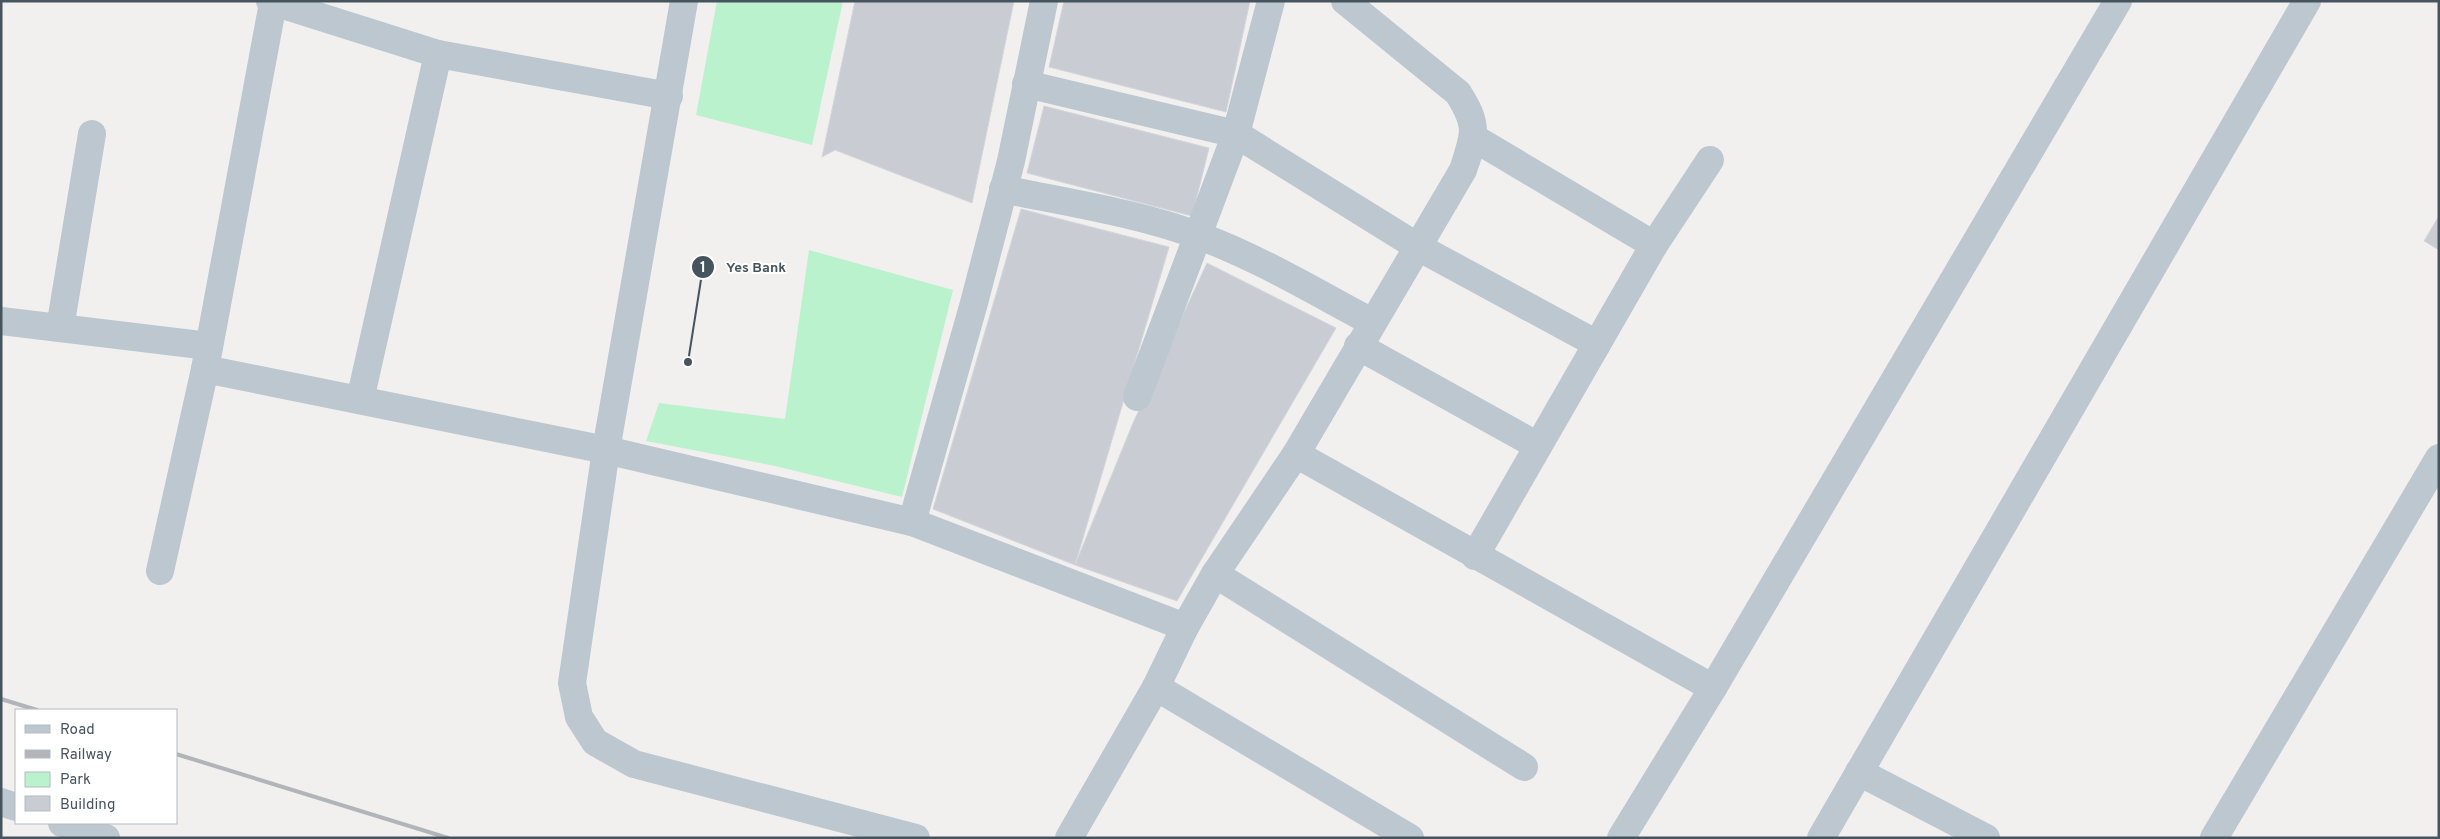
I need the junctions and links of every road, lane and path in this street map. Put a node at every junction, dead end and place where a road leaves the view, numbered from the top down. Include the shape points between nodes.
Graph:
1 (684, 1) edge
2 (1044, 1) edge
3 (1271, 1) edge
4 (1345, 1) edge
5 (2118, 1) edge
6 (2307, 1) edge
7 (271, 2) edge
8 (327, 10) edge
9 (438, 54) junction
10 (1026, 84) junction
11 (669, 96) junction
12 (92, 134) dead end
13 (1236, 134) junction
14 (1474, 138) junction
15 (1710, 160) dead end
16 (1003, 189) junction
17 (1197, 235) junction
18 (1654, 244) junction
19 (1418, 247) junction
20 (1, 321) edge
21 (1372, 322) junction
22 (60, 328) junction
23 (1597, 344) junction
24 (1358, 346) junction
25 (207, 358) junction
26 (1137, 397) dead end
27 (360, 400) junction
28 (1538, 446) junction
29 (606, 450) junction
30 (1296, 454) junction
31 (2439, 458) edge
32 (912, 522) junction
33 (1475, 556) junction
34 (160, 571) dead end
35 (1215, 574) junction
36 (1185, 627) junction
37 (1156, 687) junction
38 (1713, 688) junction
39 (1524, 767) dead end
40 (1859, 772) junction
41 (1, 802) edge
42 (15, 807) edge
43 (65, 824) edge
44 (106, 838) edge
45 (916, 838) edge
46 (1069, 838) edge
47 (1410, 838) edge
48 (1621, 838) edge
49 (1821, 838) edge
50 (1986, 838) edge
51 (2214, 838) edge

1 - 11 street
2 - 10 street
3 - 13 street
4 - 14 street via 1458,93 1471,113
5 - 38 street
6 - 40 street
7 - 8 street
7 - 25 street
8 - 9 street
9 - 11 street
9 - 27 street
10 - 13 street
10 - 16 street
11 - 29 street
12 - 22 street
13 - 17 street
13 - 19 street
14 - 18 street
14 - 19 street via 1463,170
15 - 18 street
16 - 17 street via 1126,214
16 - 32 street
17 - 21 street
17 - 26 street
18 - 23 street
19 - 21 street
19 - 23 street
20 - 22 street
21 - 24 street
22 - 25 street
23 - 28 street
24 - 28 street
24 - 30 street
25 - 27 street
25 - 34 street
27 - 29 street
28 - 33 street
29 - 32 street
29 - 45 street via 572,683 579,717 595,742 634,764
30 - 33 street
30 - 35 street
31 - 51 street
32 - 36 street
33 - 38 street
35 - 36 street
35 - 39 street
36 - 37 street
37 - 46 street
37 - 47 street
38 - 48 street
40 - 49 street
40 - 50 street
41 - 42 street
43 - 44 street

